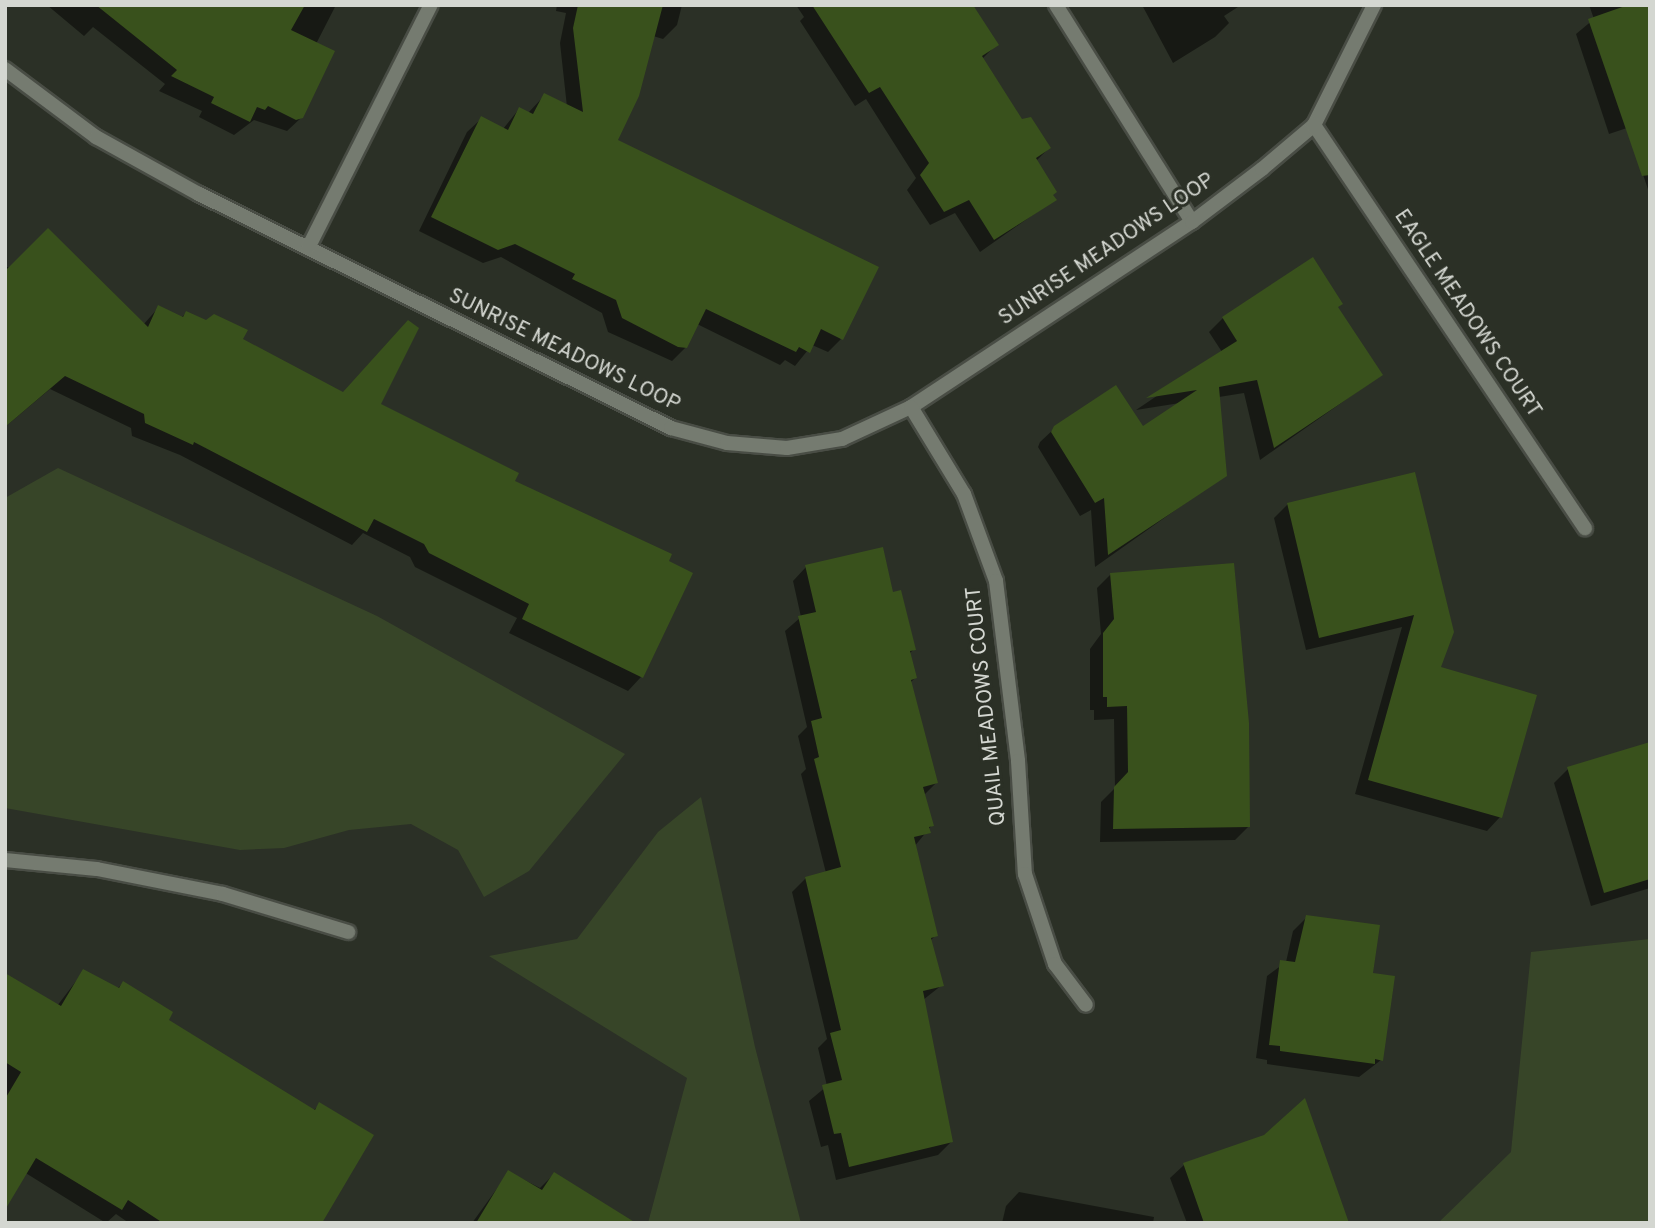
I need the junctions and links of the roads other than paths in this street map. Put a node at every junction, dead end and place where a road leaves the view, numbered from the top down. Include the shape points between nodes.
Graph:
1 (431, 5) edge
2 (1056, 5) edge
3 (1374, 5) edge
4 (8, 77) edge
5 (1314, 125) junction
6 (1192, 222) junction
7 (308, 248) junction
8 (911, 407) junction
9 (1585, 528) dead end
10 (5, 860) edge
11 (348, 932) dead end
12 (1086, 1005) dead end

1 - 7 street
2 - 6 street
3 - 5 street, SUNRISE MEADOWS LOOP
4 - 7 street, SUNRISE MEADOWS LOOP via 96,137
5 - 6 street, SUNRISE MEADOWS LOOP
5 - 9 street, EAGLE MEADOWS COURT
6 - 8 street, SUNRISE MEADOWS LOOP
7 - 8 street, SUNRISE MEADOWS LOOP via 671,428 727,443 787,448 842,439
8 - 12 street, QUAIL MEADOWS COURT via 964,494 996,581 1018,761 1025,874 1055,964
10 - 11 street via 97,869 223,894

